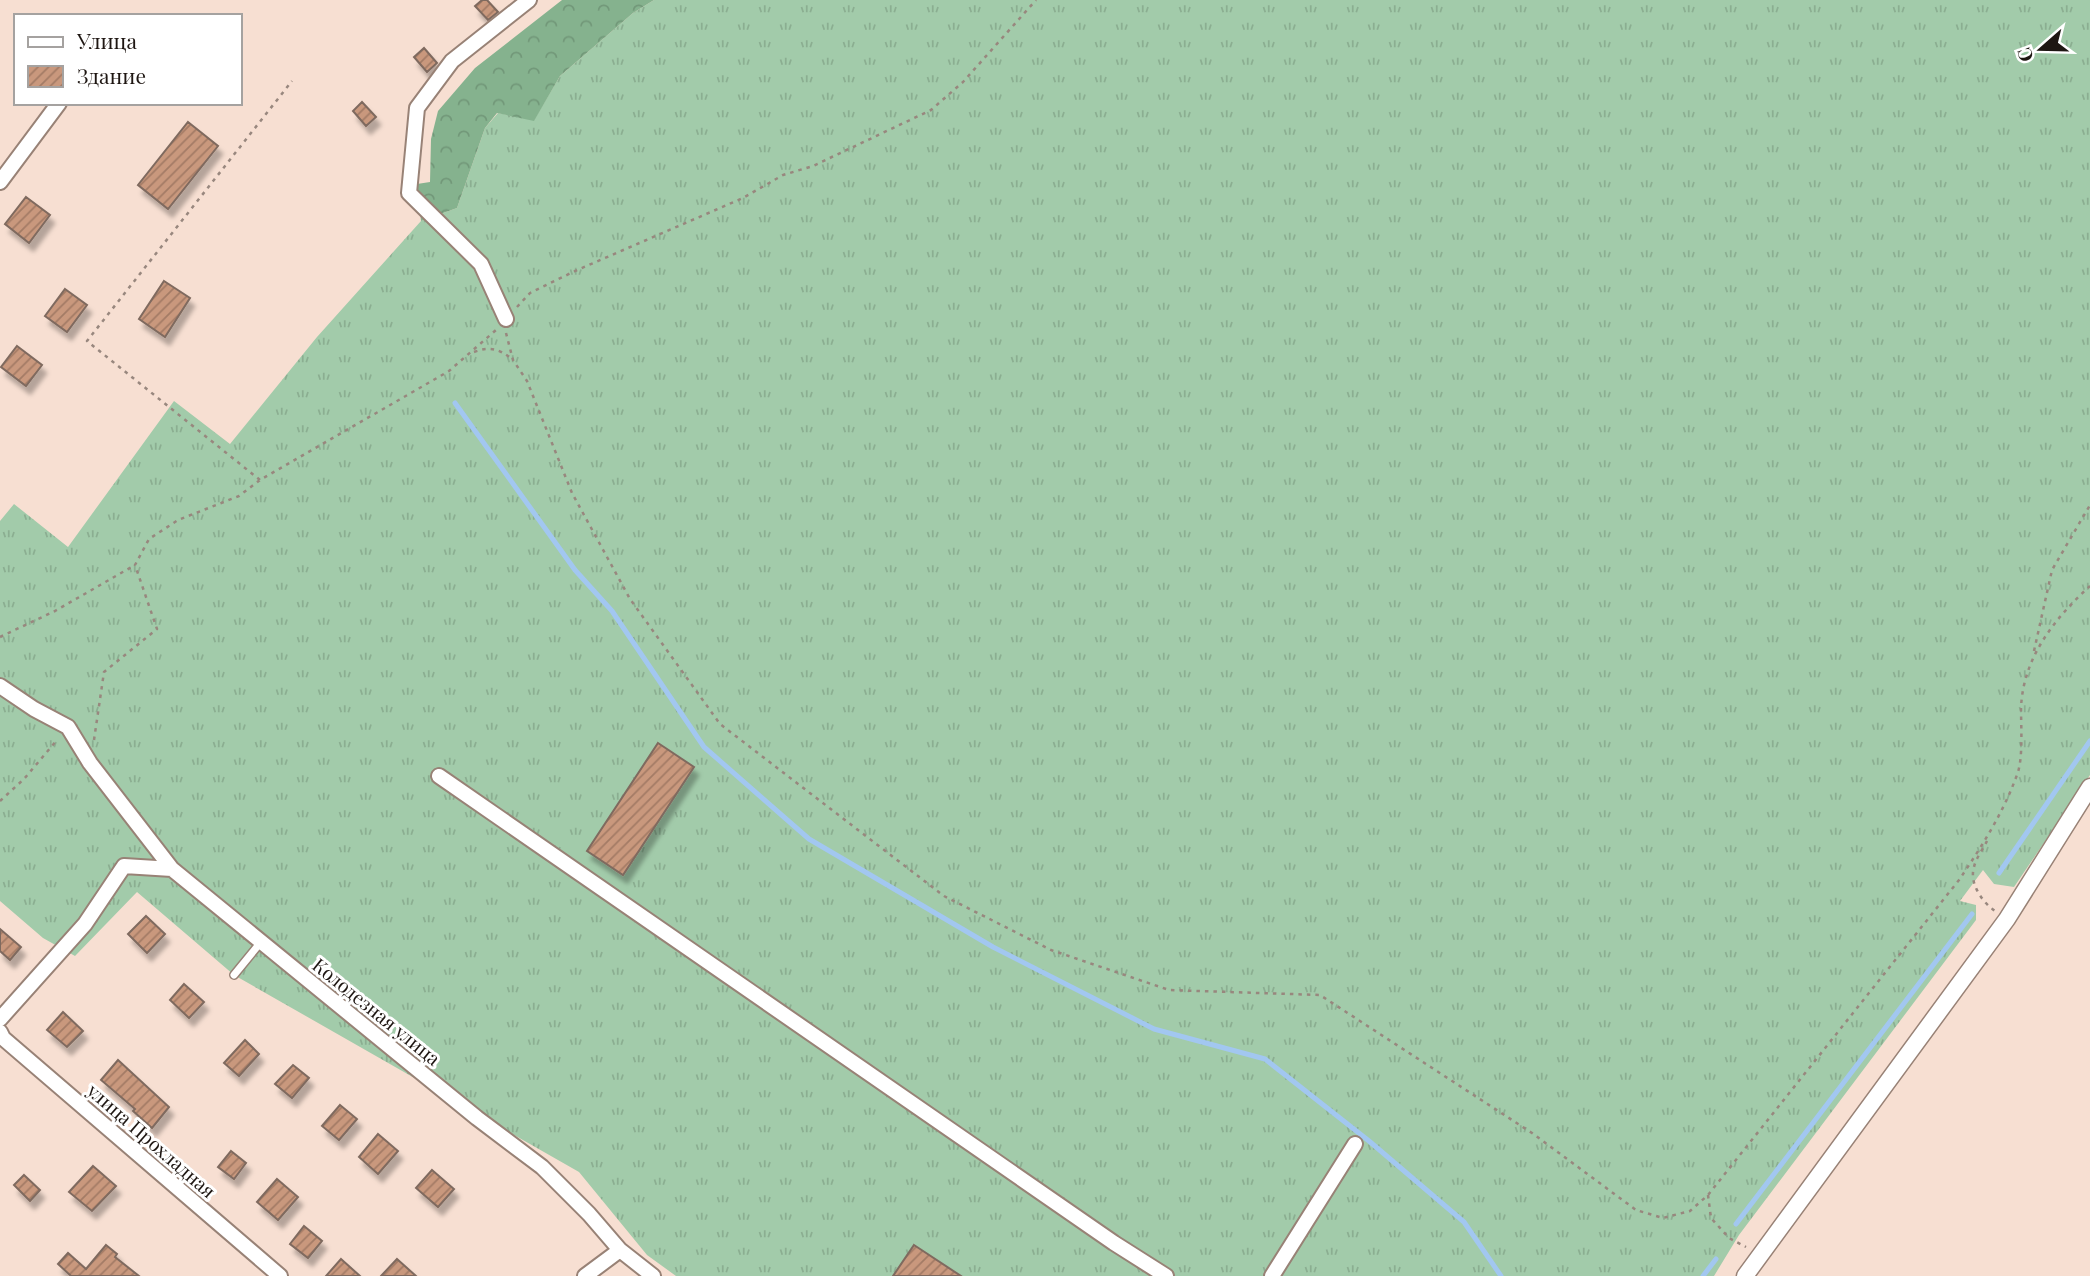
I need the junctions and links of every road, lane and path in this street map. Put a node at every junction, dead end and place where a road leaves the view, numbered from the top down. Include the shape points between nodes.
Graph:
1 (529, 0) edge
2 (1035, 0) edge
3 (292, 81) dead end
4 (58, 105) edge
5 (0, 182) edge
6 (506, 319) junction
7 (470, 353) junction
8 (513, 360) junction
9 (260, 480) junction
10 (2090, 505) edge
11 (135, 565) junction
12 (2090, 586) edge
13 (0, 637) edge
14 (2034, 654) junction
15 (0, 686) edge
16 (68, 727) junction
17 (90, 763) junction
18 (439, 776) dead end
19 (2090, 787) edge
20 (0, 801) edge
21 (1993, 829) junction
22 (172, 869) junction
23 (2007, 919) junction
24 (261, 942) junction
25 (234, 975) dead end
26 (0, 1019) edge
27 (0, 1032) edge
28 (1355, 1144) dead end
29 (1708, 1195) junction
30 (620, 1251) junction
31 (1761, 1254) junction
32 (280, 1276) edge
33 (585, 1276) edge
34 (653, 1276) edge
35 (1166, 1276) edge
36 (1272, 1276) edge
37 (1745, 1276) edge

1 - 6 street via 452,61 417,108 409,193 481,264
2 - 6 path via 963,82 931,110 530,293
3 - 9 path via 87,341
4 - 5 street
6 - 7 path
6 - 8 path
7 - 8 path via 491,348
7 - 9 path via 449,371
8 - 29 path via 527,382 572,493 630,599 720,724 944,896 1051,950 1169,990 1320,995 1532,1133 1636,1210 1663,1218 1690,1211
9 - 11 path via 239,496 178,520 149,539
10 - 14 path via 2052,570
11 - 13 path
11 - 17 path via 157,629 104,671
12 - 14 path via 2067,607
14 - 21 path via 2022,688 2019,770
15 - 16 street
16 - 17 street, Колодезная улица
16 - 20 path
17 - 22 street, Колодезная улица
18 - 35 street
19 - 23 street
21 - 23 path via 1973,869 1974,882 1980,898
21 - 29 path via 1959,880
22 - 24 street, Колодезная улица
22 - 26 street via 124,866 85,924
23 - 31 street
24 - 25 lane
24 - 30 street, Колодезная улица via 542,1167
27 - 32 street, улица Прохладная
28 - 36 street
29 - 31 path via 1711,1218 1729,1238
30 - 33 street
30 - 34 street, Колодезная улица
31 - 37 street

